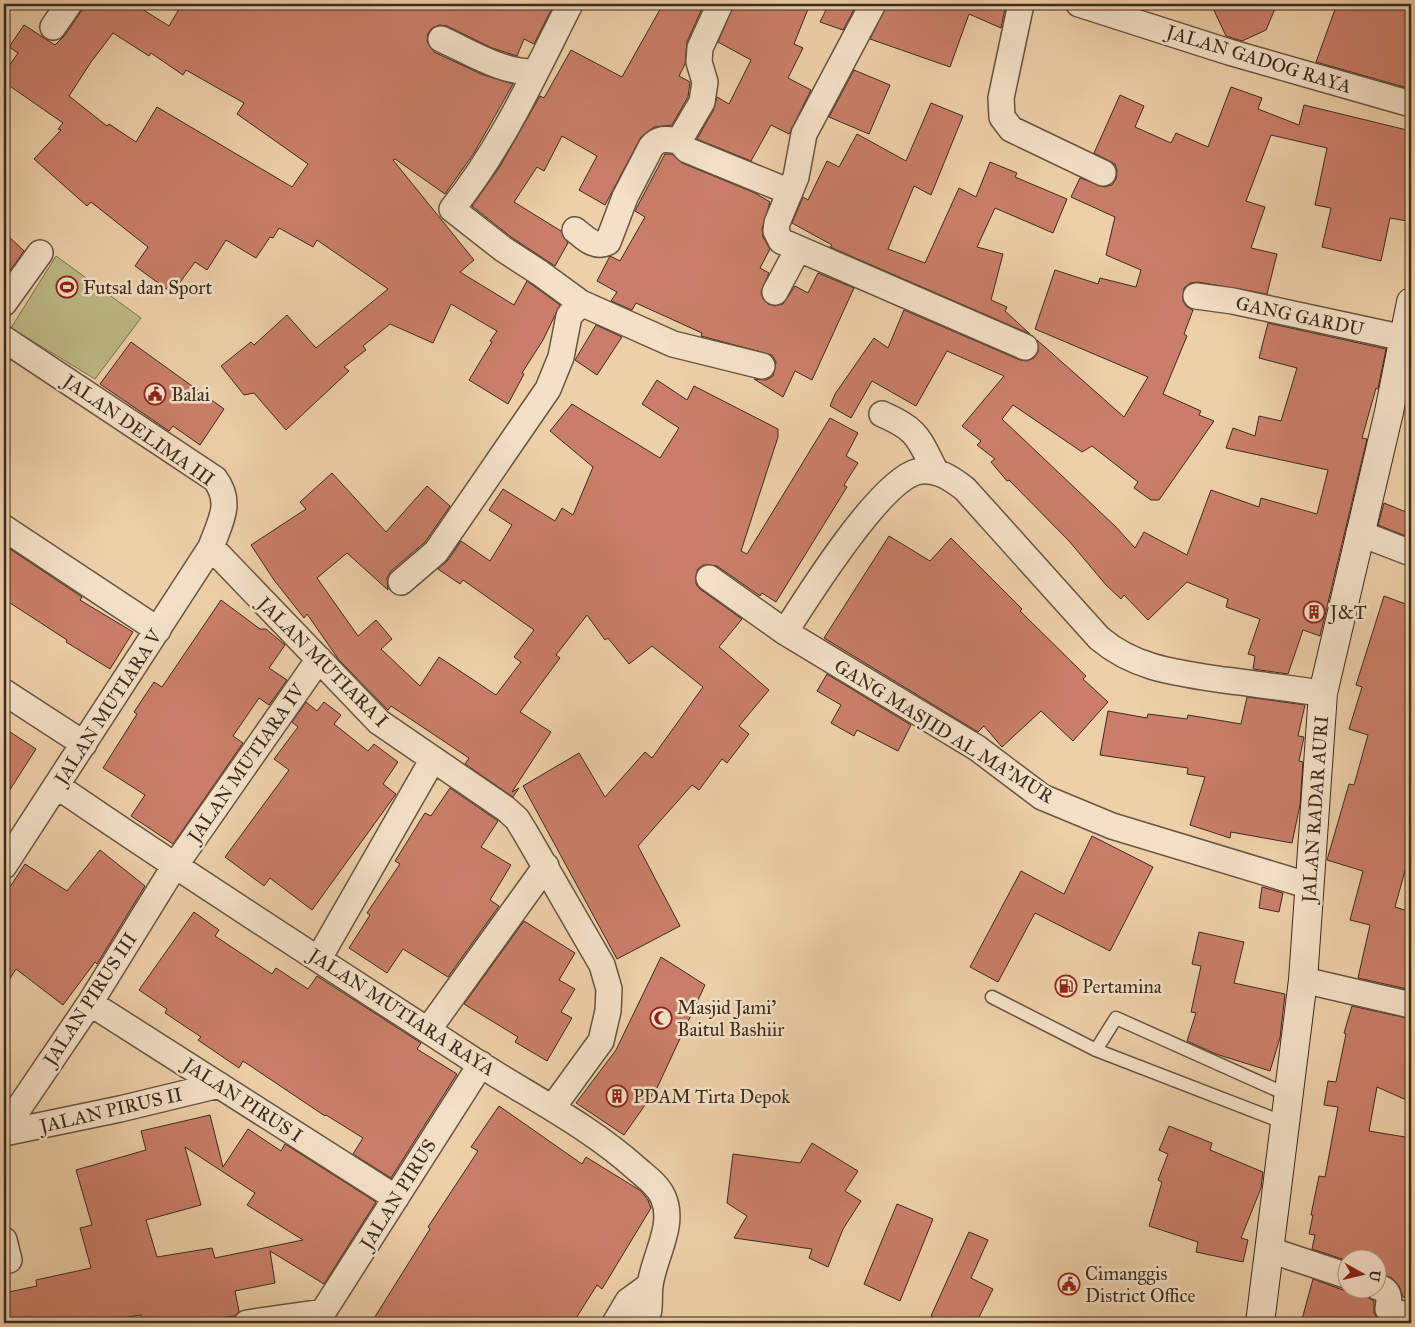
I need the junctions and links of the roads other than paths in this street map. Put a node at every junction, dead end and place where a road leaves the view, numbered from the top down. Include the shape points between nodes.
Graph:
1 (69, 4) edge
2 (570, 4) edge
3 (720, 4) edge
4 (873, 4) edge
5 (1021, 4) edge
6 (1079, 4) edge
7 (53, 27) dead end
8 (441, 39) dead end
9 (535, 72) junction
10 (1411, 104) edge
11 (679, 141) junction
12 (1102, 173) dead end
13 (790, 192) junction
14 (574, 230) dead end
15 (798, 249) junction
16 (40, 253) dead end
17 (775, 292) dead end
18 (1196, 296) dead end
19 (1411, 302) edge
20 (4, 303) edge
21 (581, 303) junction
22 (1404, 338) junction
23 (4, 339) edge
24 (1025, 347) dead end
25 (762, 366) dead end
26 (882, 414) dead end
27 (936, 472) junction
28 (4, 528) edge
29 (1359, 533) junction
30 (211, 548) junction
31 (1411, 553) edge
32 (709, 578) dead end
33 (401, 582) dead end
34 (158, 630) junction
35 (785, 632) junction
36 (319, 659) junction
37 (4, 692) edge
38 (1323, 693) junction
39 (84, 744) junction
40 (433, 758) junction
41 (57, 786) junction
42 (4, 866) edge
43 (174, 866) junction
44 (546, 866) junction
45 (1310, 886) junction
46 (319, 958) junction
47 (1303, 980) junction
48 (992, 997) dead end
49 (90, 1002) junction
50 (1411, 1005) edge
51 (428, 1030) junction
52 (1096, 1050) junction
53 (481, 1064) junction
54 (219, 1085) junction
55 (1288, 1095) junction
56 (553, 1108) junction
57 (1285, 1123) junction
58 (4, 1130) edge
59 (4, 1133) edge
60 (396, 1198) junction
61 (1270, 1250) junction
62 (1338, 1273) edge
63 (650, 1285) junction
64 (628, 1301) junction
65 (1382, 1306) edge
66 (319, 1317) edge
67 (1411, 1317) edge
68 (651, 1321) edge
69 (247, 1323) edge
70 (615, 1323) edge
71 (1260, 1323) edge

1 - 7 street
2 - 9 street
3 - 11 street via 700,48 698,62 705,82 702,102
4 - 13 street via 804,134
5 - 12 street via 1001,98 1002,117 1011,129
6 - 10 street, JALAN GADOG RAYA via 1229,52
8 - 9 street via 500,65
9 - 21 street via 503,136 452,209
11 - 13 street via 687,150
11 - 14 street via 656,140 651,147 625,197 608,242 595,244
13 - 15 street via 777,223 777,236 780,241
15 - 17 street
15 - 24 street
16 - 20 street
18 - 22 street, GANG GARDU
19 - 22 main road, JALAN RADAR AURI
21 - 25 street via 673,344
21 - 33 street via 569,316 561,357 543,396 436,552
22 - 29 main road, JALAN RADAR AURI
23 - 30 street, JALAN DELIMA III via 214,479 225,500
26 - 27 street via 906,424 915,433
27 - 35 street via 917,472 902,479 886,494 830,562
27 - 38 street via 950,477 965,489 1114,651 1166,672
28 - 34 street
29 - 31 street
29 - 38 main road, JALAN RADAR AURI
30 - 34 street, JALAN MUTIARA V
30 - 36 street, JALAN MUTIARA I
32 - 35 street, GANG MASJID AL MA'MUR
34 - 39 street, JALAN MUTIARA V
35 - 45 street, GANG MASJID AL MA'MUR via 977,748 1042,797 1112,826
36 - 40 street, JALAN MUTIARA I via 379,722
36 - 43 street, JALAN MUTIARA IV
37 - 39 street
38 - 45 main road, JALAN RADAR AURI
39 - 41 street, JALAN MUTIARA V
40 - 44 street, JALAN MUTIARA I via 517,819
40 - 46 street
41 - 42 street, JALAN MUTIARA V
41 - 43 street, JALAN MUTIARA RAYA
43 - 46 street, JALAN MUTIARA RAYA
43 - 49 street, JALAN PIRUS III
44 - 51 street
44 - 56 street, JALAN MUTIARA I via 602,965 609,990 601,1041
45 - 47 main road, JALAN RADAR AURI
46 - 51 street, JALAN MUTIARA RAYA
47 - 50 street
47 - 55 main road, JALAN RADAR AURI
48 - 52 lane
49 - 54 street, JALAN PIRUS I
49 - 58 street, JALAN PIRUS III
51 - 53 street, JALAN MUTIARA RAYA
52 - 55 lane via 1116,1018
52 - 57 lane
53 - 56 street, JALAN MUTIARA RAYA
53 - 60 street, JALAN PIRUS
54 - 59 street, JALAN PIRUS II
54 - 60 street, JALAN PIRUS I
55 - 57 main road, JALAN RADAR AURI
56 - 63 street, JALAN MUTIARA RAYA via 628,1161 664,1197 666,1224
57 - 61 main road, JALAN RADAR AURI
60 - 66 street, JALAN PIRUS
61 - 62 street
61 - 71 main road, JALAN RADAR AURI
63 - 64 street
63 - 68 street, JALAN MUTIARA RAYA
64 - 68 street
64 - 70 street
65 - 67 street
66 - 69 street

